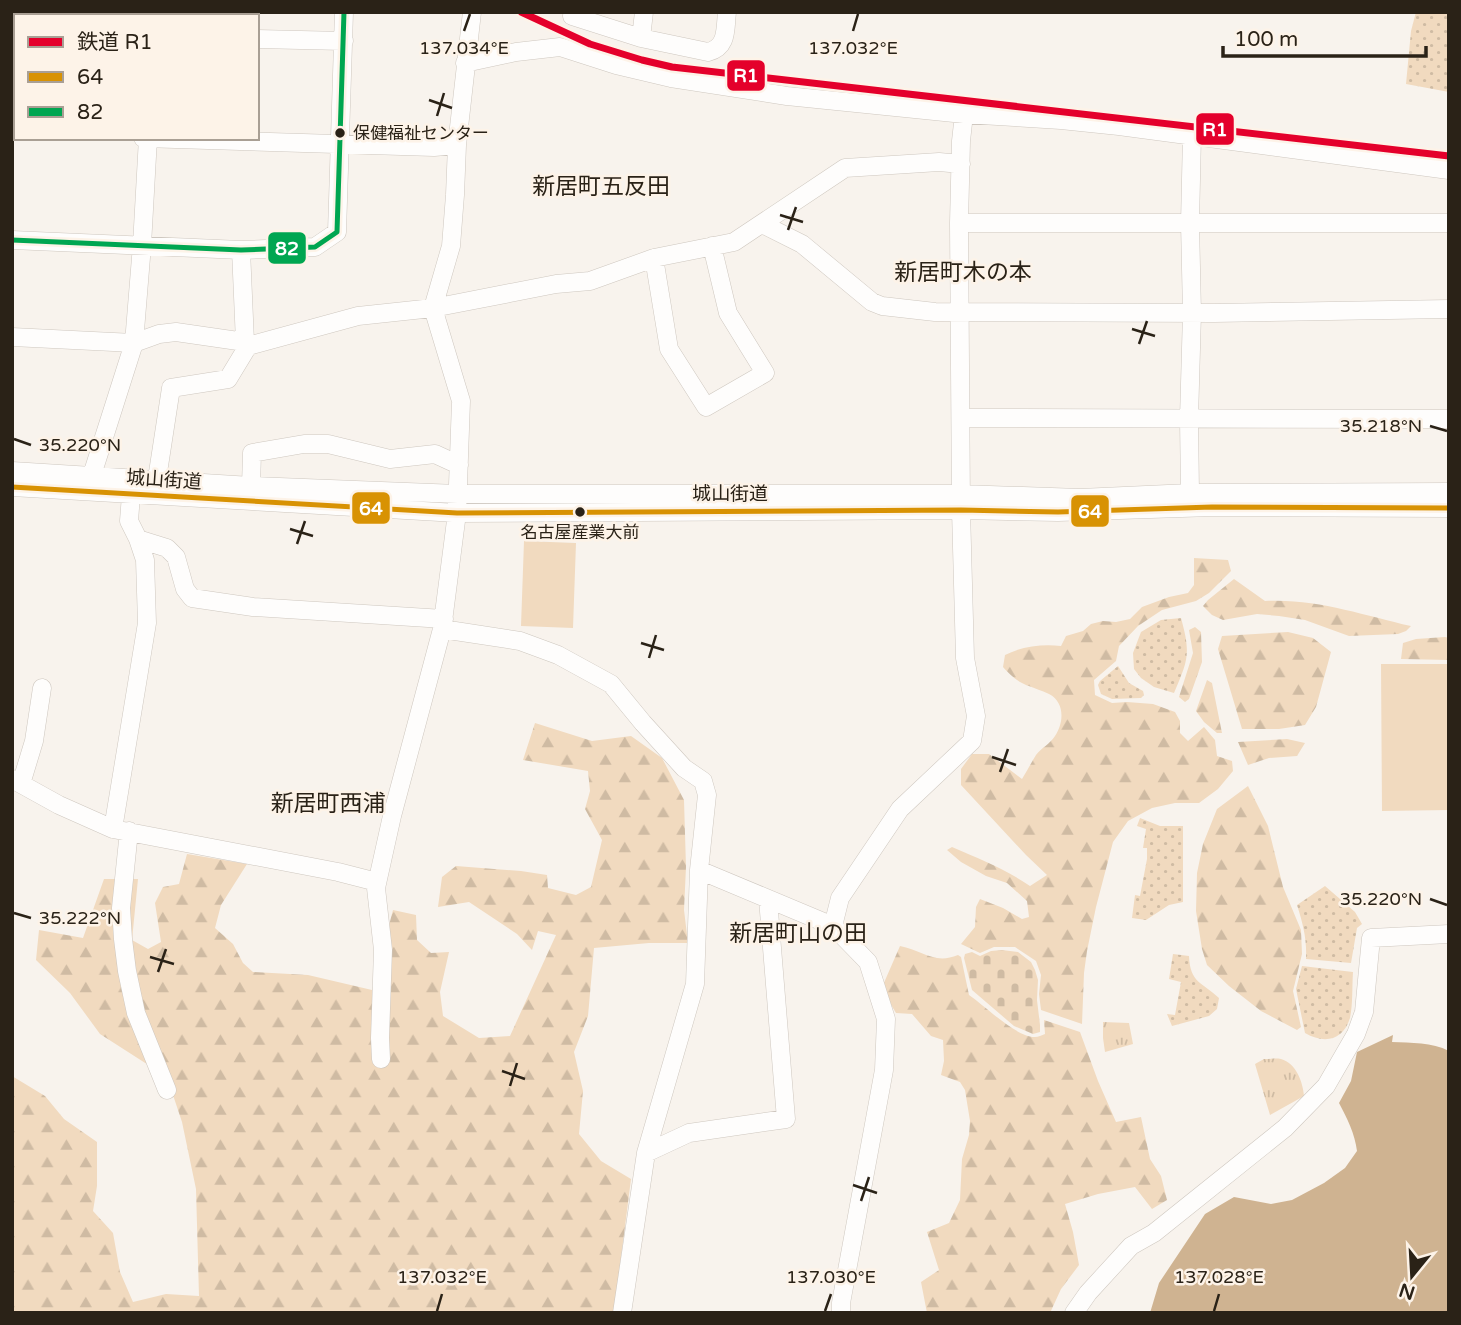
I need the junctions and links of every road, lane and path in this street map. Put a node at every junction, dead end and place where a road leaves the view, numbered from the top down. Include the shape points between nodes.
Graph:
1 (344, 12) edge
2 (472, 12) edge
3 (573, 12) edge
4 (643, 12) edge
5 (727, 12) edge
6 (641, 38) junction
7 (259, 39) edge
8 (344, 41) junction
9 (465, 64) junction
10 (964, 114) junction
11 (1192, 135) junction
12 (146, 140) edge
13 (208, 140) edge
14 (340, 144) junction
15 (457, 145) junction
16 (961, 164) junction
17 (1449, 170) edge
18 (959, 223) junction
19 (1190, 223) junction
20 (1449, 223) edge
21 (762, 224) junction
22 (12, 240) edge
23 (142, 245) junction
24 (712, 246) junction
25 (242, 250) junction
26 (654, 258) junction
27 (433, 308) junction
28 (1449, 309) edge
29 (961, 312) junction
30 (1192, 313) junction
31 (12, 337) edge
32 (134, 343) junction
33 (247, 344) junction
34 (961, 418) junction
35 (1189, 419) junction
36 (1449, 419) edge
37 (459, 465) junction
38 (12, 471) edge
39 (92, 475) junction
40 (157, 479) junction
41 (251, 486) junction
42 (12, 487) edge
43 (1449, 492) edge
44 (1190, 493) junction
45 (458, 494) junction
46 (131, 495) junction
47 (961, 502) junction
48 (1449, 508) edge
49 (457, 513) junction
50 (138, 539) junction
51 (443, 624) junction
52 (42, 688) dead end
53 (17, 782) edge
54 (121, 830) junction
55 (699, 870) junction
56 (377, 882) junction
57 (768, 899) junction
58 (833, 926) junction
59 (1449, 934) edge
60 (381, 1059) dead end
61 (167, 1090) dead end
62 (646, 1153) junction
63 (622, 1313) edge
64 (842, 1313) edge
65 (1074, 1313) edge

1 - 8 street
2 - 9 street
3 - 6 street via 572,16
4 - 6 street
5 - 6 street via 723,42 715,51
7 - 8 street
8 - 14 street
9 - 10 street via 560,47 671,78 787,96
9 - 15 street
10 - 11 street
10 - 16 street
11 - 17 street
11 - 19 street
12 - 23 street
13 - 14 street
14 - 15 street
14 - 25 street via 337,232 315,247
15 - 27 street via 451,246
16 - 18 street
16 - 21 street via 845,168
18 - 19 street
18 - 29 street
19 - 20 street
19 - 30 street
21 - 24 street via 734,242
21 - 29 street via 802,244 872,302
22 - 23 street
23 - 25 street
23 - 32 street
24 - 26 street
24 - 26 street via 727,313 765,373 706,407 669,349
25 - 33 street
26 - 27 street via 590,281
27 - 33 street via 358,316
27 - 37 street via 461,401
28 - 30 street
29 - 30 street
29 - 34 street
30 - 35 street
31 - 32 street
32 - 33 street via 176,332
32 - 39 street
33 - 40 street via 228,379 171,388
34 - 35 street
34 - 47 street
35 - 36 street
35 - 44 street
37 - 41 street via 435,454 390,459 328,444 304,444 252,453
37 - 45 street
38 - 39 street, 城山街道
39 - 40 street, 城山街道
40 - 41 street, 城山街道
41 - 45 street, 城山街道
42 - 46 street, 城山街道
43 - 44 street, 城山街道
44 - 47 street, 城山街道
45 - 47 street, 城山街道
45 - 49 street
46 - 49 street, 城山街道
46 - 50 street via 129,521
47 - 48 street, 城山街道 via 1058,512
47 - 49 street, 城山街道
47 - 58 street via 965,658 976,716 972,741 900,808 840,898
49 - 51 street
50 - 51 street via 167,548 176,557 192,598
50 - 54 street via 145,560 147,623
51 - 55 street via 520,640 611,684 684,768 703,781 706,795
51 - 56 street
52 - 53 street via 34,741
53 - 54 street
54 - 56 street
54 - 61 street via 127,971 136,1013
55 - 57 street
55 - 62 street via 695,984
56 - 60 street via 383,950
57 - 58 street
57 - 62 street via 786,1119 689,1133
58 - 64 street via 868,962 886,1019 884,1070
59 - 65 street via 1371,938 1364,1012 1326,1086 1285,1128 1154,1233 1131,1246
62 - 63 street

